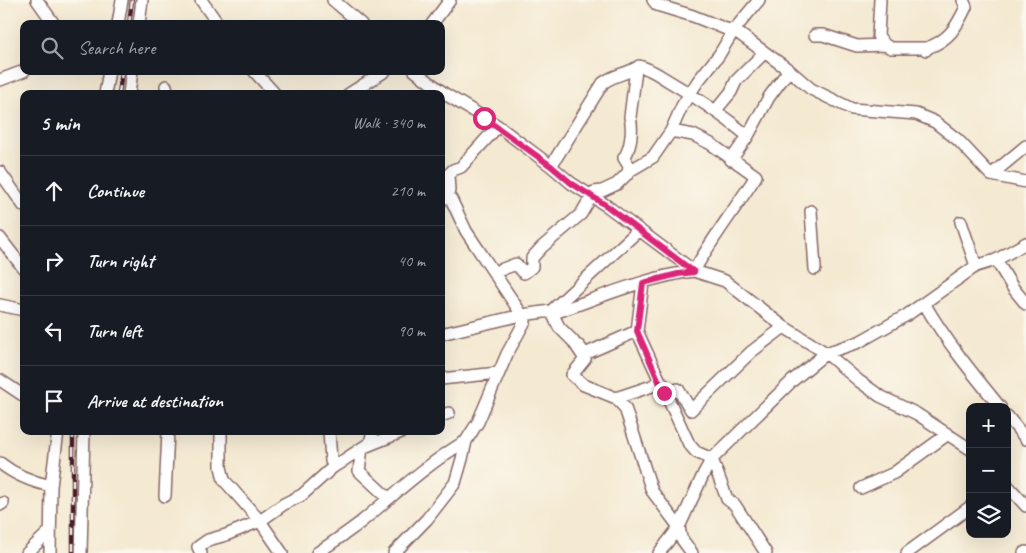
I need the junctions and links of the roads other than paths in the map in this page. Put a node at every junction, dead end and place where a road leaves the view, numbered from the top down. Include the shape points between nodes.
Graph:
1 (37, 0) edge
2 (122, 0) edge
3 (142, 0) edge
4 (202, 0) edge
5 (333, 0) edge
6 (450, 0) edge
7 (653, 0) edge
8 (759, 0) edge
9 (880, 0) edge
10 (963, 0) edge
11 (51, 20) edge
12 (119, 20) edge
13 (140, 20) edge
14 (215, 20) edge
15 (356, 20) edge
16 (435, 20) edge
17 (734, 30) junction
18 (815, 35) dead end
19 (885, 45) junction
20 (764, 53) junction
21 (636, 69) junction
22 (789, 70) junction
23 (20, 72) edge
24 (108, 75) edge
25 (131, 75) edge
26 (258, 75) edge
27 (379, 75) edge
28 (420, 75) edge
29 (0, 80) edge
30 (106, 90) edge
31 (130, 90) edge
32 (271, 90) edge
33 (355, 90) edge
34 (437, 90) edge
35 (690, 93) junction
36 (445, 96) edge
37 (716, 110) junction
38 (498, 126) junction
39 (671, 131) junction
40 (748, 136) junction
41 (1026, 146) edge
42 (731, 160) junction
43 (551, 166) junction
44 (0, 172) edge
45 (628, 174) junction
46 (991, 175) junction
47 (1026, 182) edge
48 (19, 191) edge
49 (591, 195) junction
50 (811, 211) dead end
51 (961, 222) dead end
52 (639, 230) junction
53 (0, 238) edge
54 (1026, 243) edge
55 (996, 260) junction
56 (20, 264) edge
57 (976, 266) junction
58 (815, 269) dead end
59 (495, 272) junction
60 (694, 272) junction
61 (643, 283) junction
62 (924, 304) junction
63 (1026, 304) edge
64 (0, 305) edge
65 (20, 309) edge
66 (552, 312) junction
67 (522, 315) junction
68 (907, 315) junction
69 (933, 320) junction
70 (784, 327) junction
71 (637, 331) junction
72 (445, 333) edge
73 (826, 353) junction
74 (498, 373) junction
75 (445, 379) edge
76 (0, 380) edge
77 (658, 381) junction
78 (20, 393) edge
79 (616, 398) junction
80 (997, 403) edge
81 (691, 410) junction
82 (1011, 421) edge
83 (678, 423) junction
84 (948, 434) junction
85 (57, 435) edge
86 (84, 435) edge
87 (168, 435) edge
88 (221, 435) edge
89 (329, 435) edge
90 (372, 435) edge
91 (394, 435) edge
92 (1026, 439) edge
93 (466, 441) junction
94 (362, 448) junction
95 (969, 448) edge
96 (712, 459) junction
97 (0, 463) edge
98 (341, 463) junction
99 (51, 486) junction
100 (861, 488) dead end
101 (1011, 489) edge
102 (165, 496) dead end
103 (388, 498) junction
104 (1026, 506) edge
105 (966, 510) edge
106 (260, 521) junction
107 (679, 527) junction
108 (50, 531) junction
109 (401, 551) edge
110 (84, 552) edge
111 (27, 553) edge
112 (50, 553) edge
113 (201, 553) edge
114 (282, 553) edge
115 (317, 553) edge
116 (659, 553) edge
117 (692, 553) edge
118 (766, 553) edge
119 (907, 553) edge

1 - 11 street
2 - 12 street
3 - 13 street
4 - 14 street
5 - 15 street
6 - 16 street
7 - 17 street via 657,6
8 - 17 street
9 - 19 street via 878,36
10 - 19 street via 966,7 958,23 941,43 926,49
17 - 20 street
17 - 35 street
18 - 19 street via 857,46
20 - 22 street
20 - 37 street via 736,81
21 - 35 street via 639,66 652,69
21 - 43 street via 610,78 603,84
21 - 45 street via 628,153 624,158 629,166
22 - 40 street via 769,97
22 - 46 street via 811,89 852,108 916,114 935,122 958,140
23 - 29 street
24 - 30 street
25 - 31 street
26 - 32 street
27 - 33 street
28 - 34 street
35 - 37 street
35 - 39 street
36 - 38 street
37 - 40 street
38 - 43 street
38 - 59 street via 461,167 448,175 447,180 447,198 451,199 466,231
39 - 42 street via 693,134
39 - 45 street via 653,157
40 - 42 street
41 - 46 street
42 - 60 street via 756,176
43 - 49 street
44 - 48 street
45 - 49 street via 617,184
46 - 47 street
49 - 52 street
49 - 59 street via 581,214 542,247 524,274 516,264
50 - 58 street
51 - 57 street
52 - 60 street
52 - 66 street
53 - 56 street
54 - 55 street
55 - 57 street
55 - 63 street
57 - 62 street
59 - 67 street
60 - 61 street
60 - 70 street via 725,282
61 - 66 street
61 - 71 street
62 - 68 street
62 - 69 street
64 - 65 street
66 - 67 street
66 - 71 street via 585,354
66 - 79 street via 559,327 585,358 572,375 584,385
67 - 72 street
67 - 74 street via 525,321
68 - 69 street
68 - 73 street via 860,342
69 - 80 street
70 - 73 street
70 - 81 street via 751,352
71 - 77 street
73 - 84 street via 880,396
73 - 96 street via 792,381
74 - 75 street
74 - 93 street via 478,422
76 - 78 street
77 - 79 street
77 - 81 street via 664,383 670,393 678,389
77 - 83 street
79 - 107 street via 625,408 652,491
81 - 83 street
82 - 92 street
83 - 96 street via 688,444 696,452
84 - 95 street
84 - 100 street via 894,473
85 - 99 street
86 - 110 street
87 - 102 street
88 - 106 street via 224,480
89 - 98 street via 331,461
90 - 94 street via 370,443
91 - 94 street
93 - 103 street
93 - 109 street via 455,483
94 - 98 street
94 - 103 street via 359,471
96 - 107 street
96 - 118 street via 727,499 735,505
97 - 99 street via 33,481
98 - 106 street via 302,495
99 - 108 street
101 - 104 street
103 - 115 street via 360,523
105 - 119 street
106 - 113 street via 208,540 198,547
106 - 114 street
107 - 116 street
107 - 117 street
108 - 111 street
108 - 112 street

